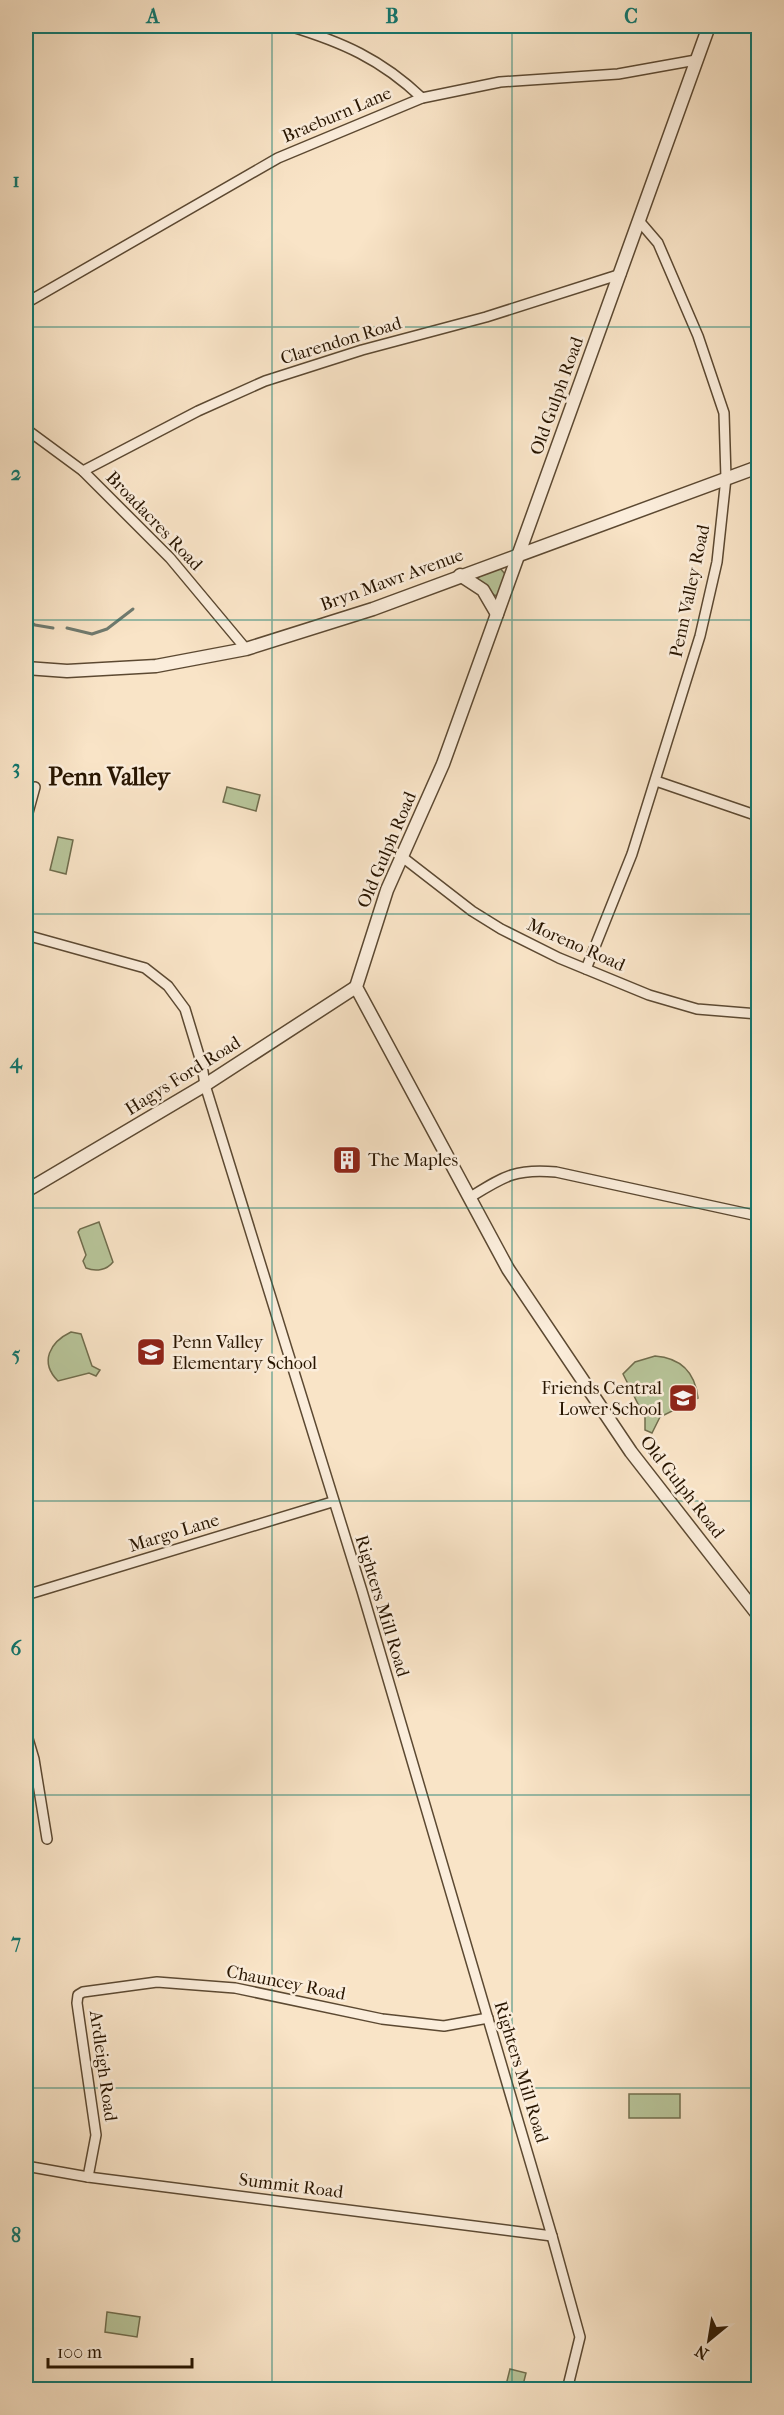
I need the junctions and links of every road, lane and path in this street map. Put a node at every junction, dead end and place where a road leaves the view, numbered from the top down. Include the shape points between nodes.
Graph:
1 (289, 26) edge
2 (709, 26) edge
3 (696, 60) junction
4 (422, 98) junction
5 (640, 222) junction
6 (621, 274) junction
7 (26, 303) edge
8 (26, 429) edge
9 (759, 466) edge
10 (83, 471) junction
11 (726, 478) junction
12 (519, 554) junction
13 (460, 575) junction
14 (497, 614) junction
15 (246, 649) junction
16 (26, 668) edge
17 (656, 781) junction
18 (35, 787) dead end
19 (759, 816) edge
20 (26, 820) edge
21 (401, 856) junction
22 (26, 935) edge
23 (586, 969) junction
24 (356, 987) junction
25 (759, 1014) edge
26 (205, 1085) junction
27 (26, 1191) edge
28 (469, 1198) junction
29 (759, 1216) edge
30 (332, 1502) junction
31 (26, 1595) edge
32 (759, 1615) edge
33 (26, 1732) edge
34 (47, 1839) dead end
35 (78, 1995) joint
36 (488, 2018) junction
37 (26, 2166) edge
38 (88, 2177) junction
39 (552, 2236) junction
40 (567, 2390) edge

1 - 4 street via 340,42 370,57 401,77
2 - 3 street, Old Gulph Road
3 - 4 street, Braeburn Lane via 618,74 500,82
3 - 5 street, Old Gulph Road
4 - 7 street, Braeburn Lane via 278,158
5 - 6 street, Old Gulph Road
5 - 11 street, Penn Valley Road via 658,243 702,347 724,413
6 - 10 street, Clarendon Road via 265,381
6 - 12 street, Old Gulph Road
8 - 10 street, Broadacres Road
9 - 11 street, Bryn Mawr Avenue
10 - 15 street, Broadacres Road via 170,558
11 - 12 street, Bryn Mawr Avenue
11 - 17 street, Penn Valley Road via 717,562 700,636
12 - 13 street, Bryn Mawr Avenue
12 - 14 street, Old Gulph Road
13 - 14 street via 483,590
13 - 15 street, Bryn Mawr Avenue via 373,609
14 - 21 street, Old Gulph Road via 443,764
15 - 16 street, Bryn Mawr Avenue via 156,666 67,671
17 - 19 street
17 - 23 street, Penn Valley Road
18 - 20 street
21 - 23 street, Moreno Road via 450,896 501,929
21 - 24 street, Old Gulph Road
22 - 26 street, Righters Mill Road via 145,968 168,986 185,1009
23 - 25 street, Moreno Road via 649,995 697,1009
24 - 26 street, Hagys Ford Road
24 - 28 street, Old Gulph Road
26 - 27 street, Hagys Ford Road
26 - 30 street, Righters Mill Road
28 - 29 street via 513,1174 530,1170 556,1172
28 - 32 street, Old Gulph Road via 508,1269 632,1452
30 - 31 street, Margo Lane
30 - 36 street, Righters Mill Road
33 - 34 street
35 - 36 street, Chauncey Road via 88,1990 157,1982 236,1988 382,2019 433,2025
35 - 38 street, Ardleigh Road via 96,2135
36 - 39 street, Righters Mill Road
37 - 38 street, Summit Road
38 - 39 street, Summit Road
39 - 40 street, Righters Mill Road via 580,2337

